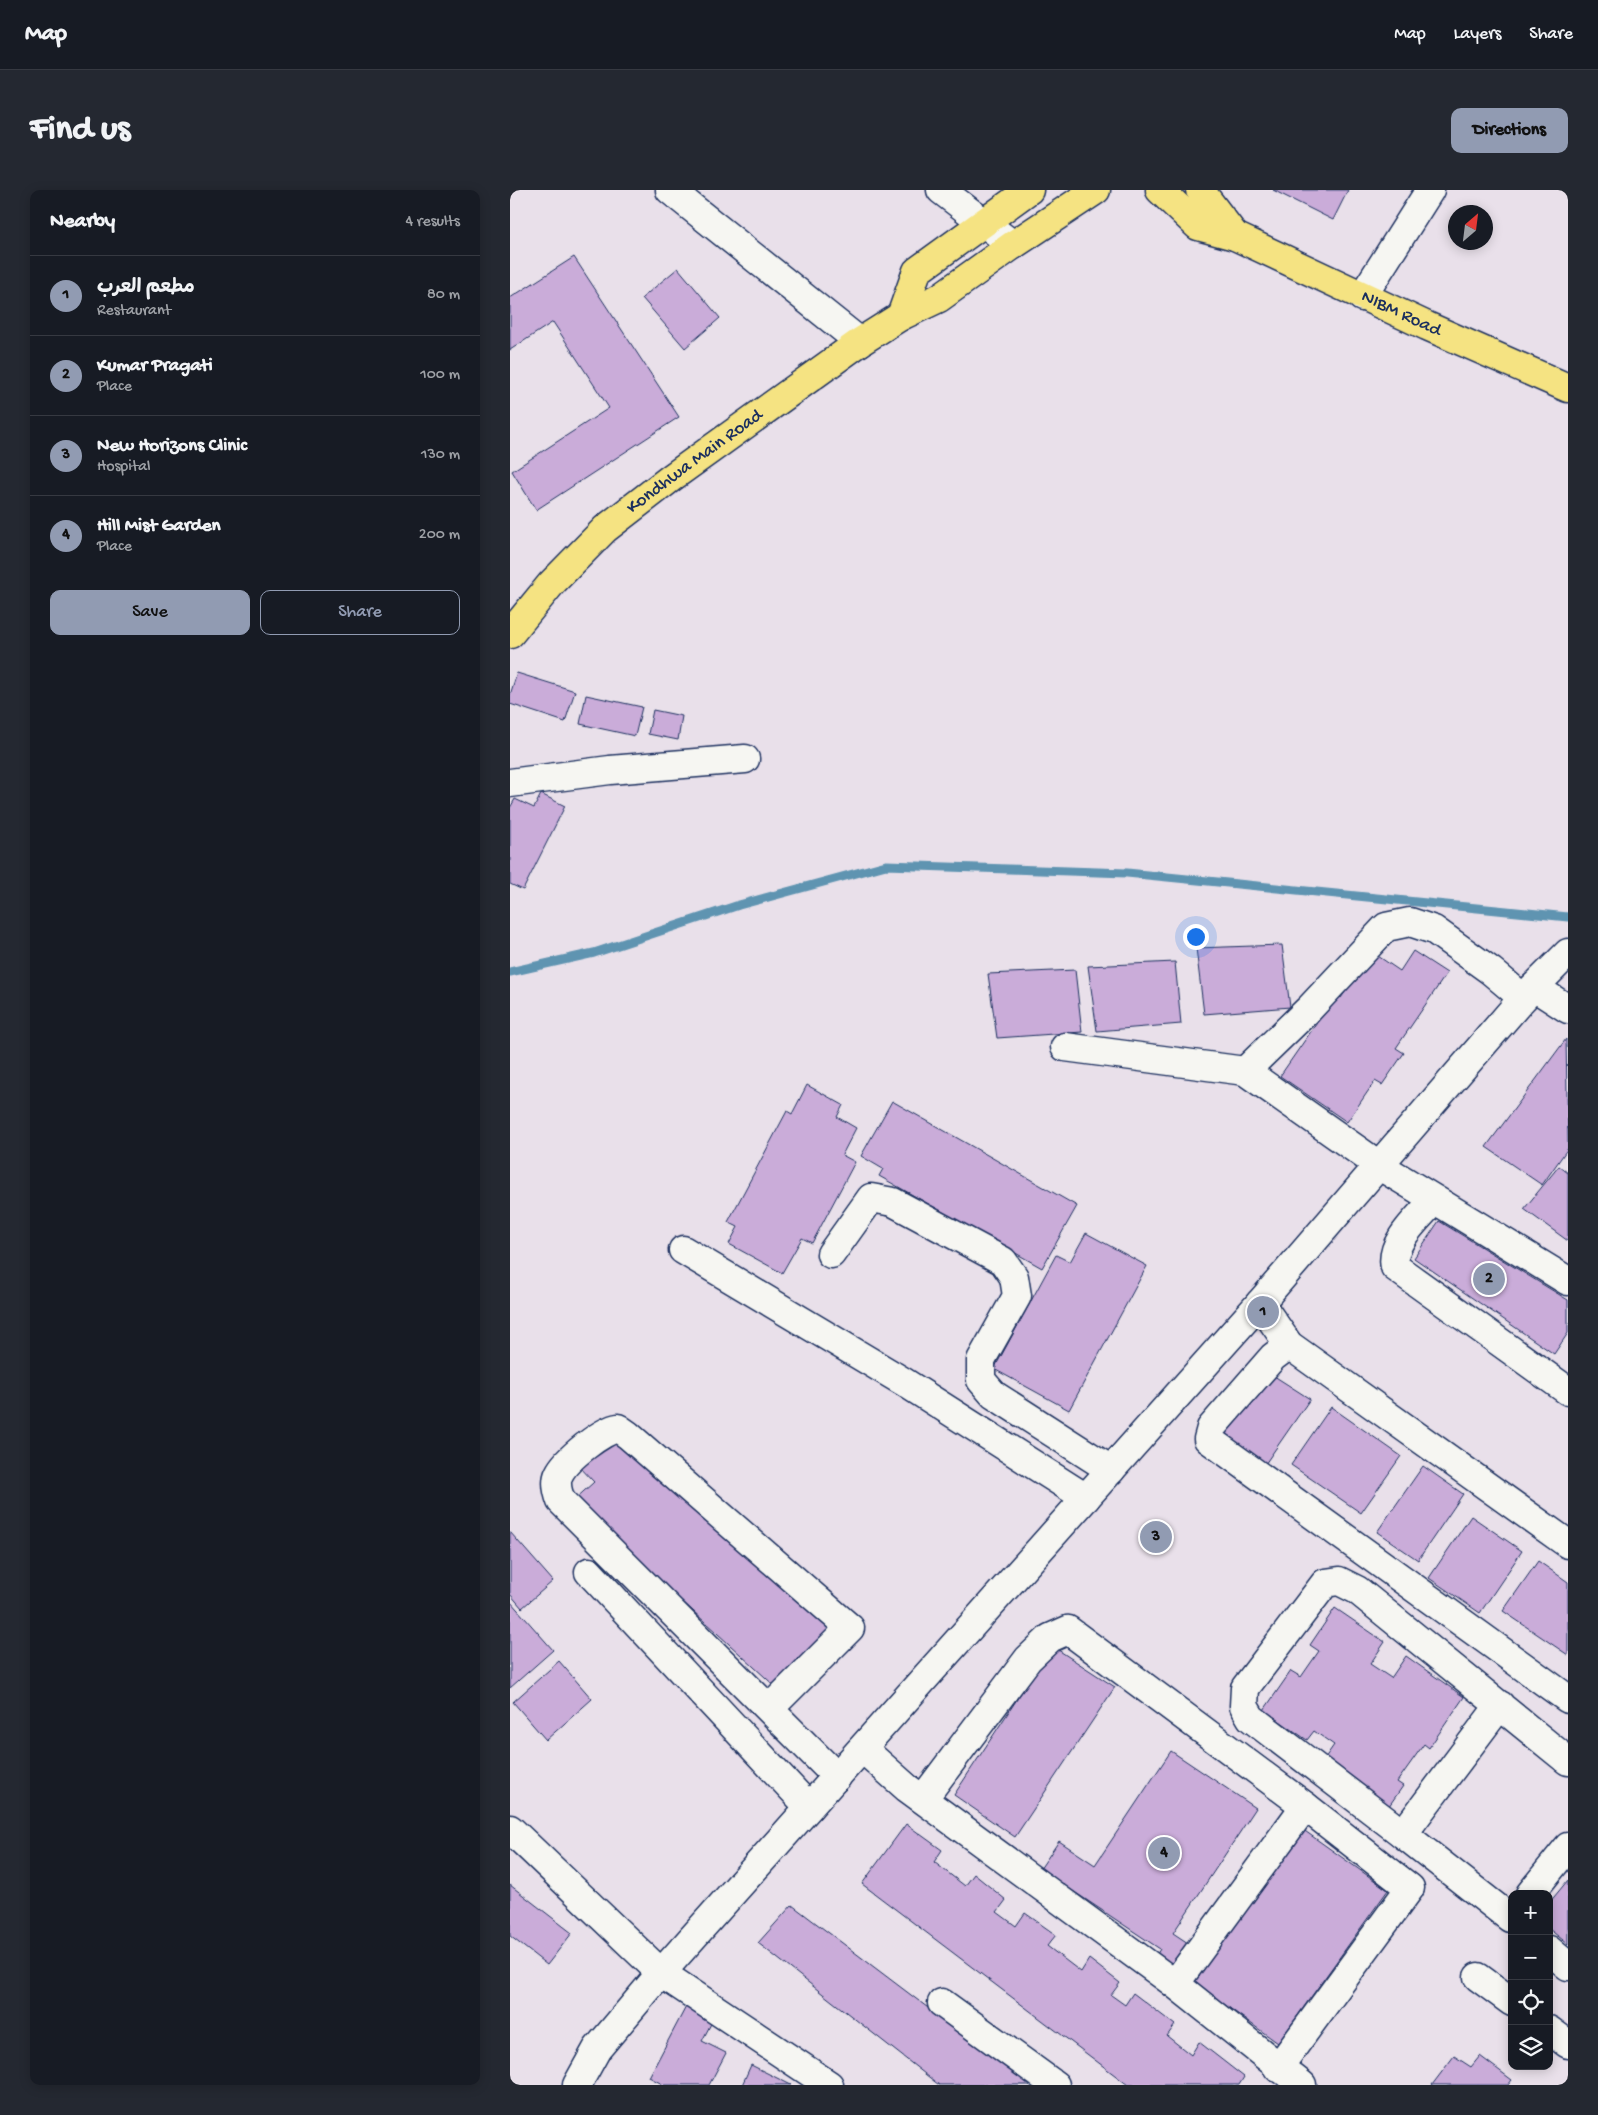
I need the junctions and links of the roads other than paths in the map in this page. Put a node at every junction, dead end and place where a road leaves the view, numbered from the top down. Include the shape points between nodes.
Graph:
1 (670, 190) edge
2 (941, 190) edge
3 (1029, 190) edge
4 (1096, 190) edge
5 (1160, 190) edge
6 (1200, 190) edge
7 (1430, 190) edge
8 (983, 223) junction
9 (1235, 236) junction
10 (1013, 245) junction
11 (1362, 296) junction
12 (901, 316) junction
13 (860, 342) junction
14 (1568, 388) edge
15 (512, 627) edge
16 (744, 759) dead end
17 (510, 784) edge
18 (1568, 953) edge
19 (1529, 993) junction
20 (1568, 1009) edge
21 (1065, 1047) dead end
22 (1245, 1071) junction
23 (1380, 1166) junction
24 (1434, 1200) junction
25 (683, 1250) dead end
26 (831, 1254) dead end
27 (1568, 1281) edge
28 (1260, 1303) junction
29 (1290, 1345) junction
30 (1568, 1390) edge
31 (1111, 1470) junction
32 (1086, 1498) junction
33 (1568, 1544) edge
34 (589, 1572) dead end
35 (1568, 1699) edge
36 (1500, 1705) junction
37 (770, 1708) junction
38 (863, 1749) junction
39 (1568, 1761) edge
40 (837, 1777) junction
41 (922, 1799) junction
42 (1305, 1806) junction
43 (809, 1807) junction
44 (510, 1829) edge
45 (1402, 1834) junction
46 (1568, 1847) edge
47 (1533, 1890) edge
48 (1508, 1916) edge
49 (1553, 1953) edge
50 (1568, 1966) edge
51 (661, 1973) junction
52 (1478, 1976) dead end
53 (1175, 1984) junction
54 (1508, 1999) edge
55 (942, 2004) dead end
56 (1553, 2033) edge
57 (1568, 2044) edge
58 (1278, 2068) junction
59 (577, 2085) edge
60 (830, 2085) edge
61 (1055, 2085) edge
62 (1302, 2085) edge

1 - 13 street
2 - 8 street
3 - 8 main road
4 - 10 main road, Kondhwa Main Road
5 - 9 main road, NIBM Road via 1198,226
6 - 9 main road
7 - 11 street
8 - 10 street
8 - 12 main road via 917,271
9 - 11 main road, NIBM Road
10 - 12 main road, Kondhwa Main Road via 939,298
11 - 14 main road, NIBM Road
12 - 13 main road, Kondhwa Main Road
13 - 15 main road, Kondhwa Main Road via 605,528
16 - 17 street via 610,770
18 - 19 street
19 - 20 street
19 - 22 street via 1491,971 1434,930 1410,922 1386,928
19 - 23 street
21 - 22 street
22 - 23 street
23 - 24 street
23 - 28 street
24 - 27 street
24 - 30 street via 1398,1244 1393,1258 1395,1267
25 - 32 street via 904,1382
26 - 31 street via 871,1198 893,1202 1003,1261 1014,1277 1017,1296 981,1360 981,1380 994,1395
28 - 29 street
28 - 31 street
29 - 33 street
29 - 35 street via 1273,1357 1211,1428 1208,1439
31 - 32 street
32 - 38 street
34 - 43 street
36 - 39 street
36 - 45 street
36 - 45 street via 1357,1590 1339,1580 1325,1582 1245,1688 1244,1706 1251,1718
37 - 37 street via 850,1628 628,1434 618,1428 608,1429 582,1449 559,1474 557,1491 561,1501
37 - 40 street
38 - 40 street
38 - 41 street
40 - 43 street
41 - 42 street via 1028,1659 1050,1638 1068,1630
41 - 53 street
42 - 53 street
42 - 58 street via 1410,1888
43 - 51 street
44 - 51 street
45 - 48 street
46 - 47 street
49 - 50 street
51 - 59 street via 597,2049
51 - 60 street
52 - 54 street
53 - 58 street
55 - 61 street
56 - 57 street
58 - 62 street

